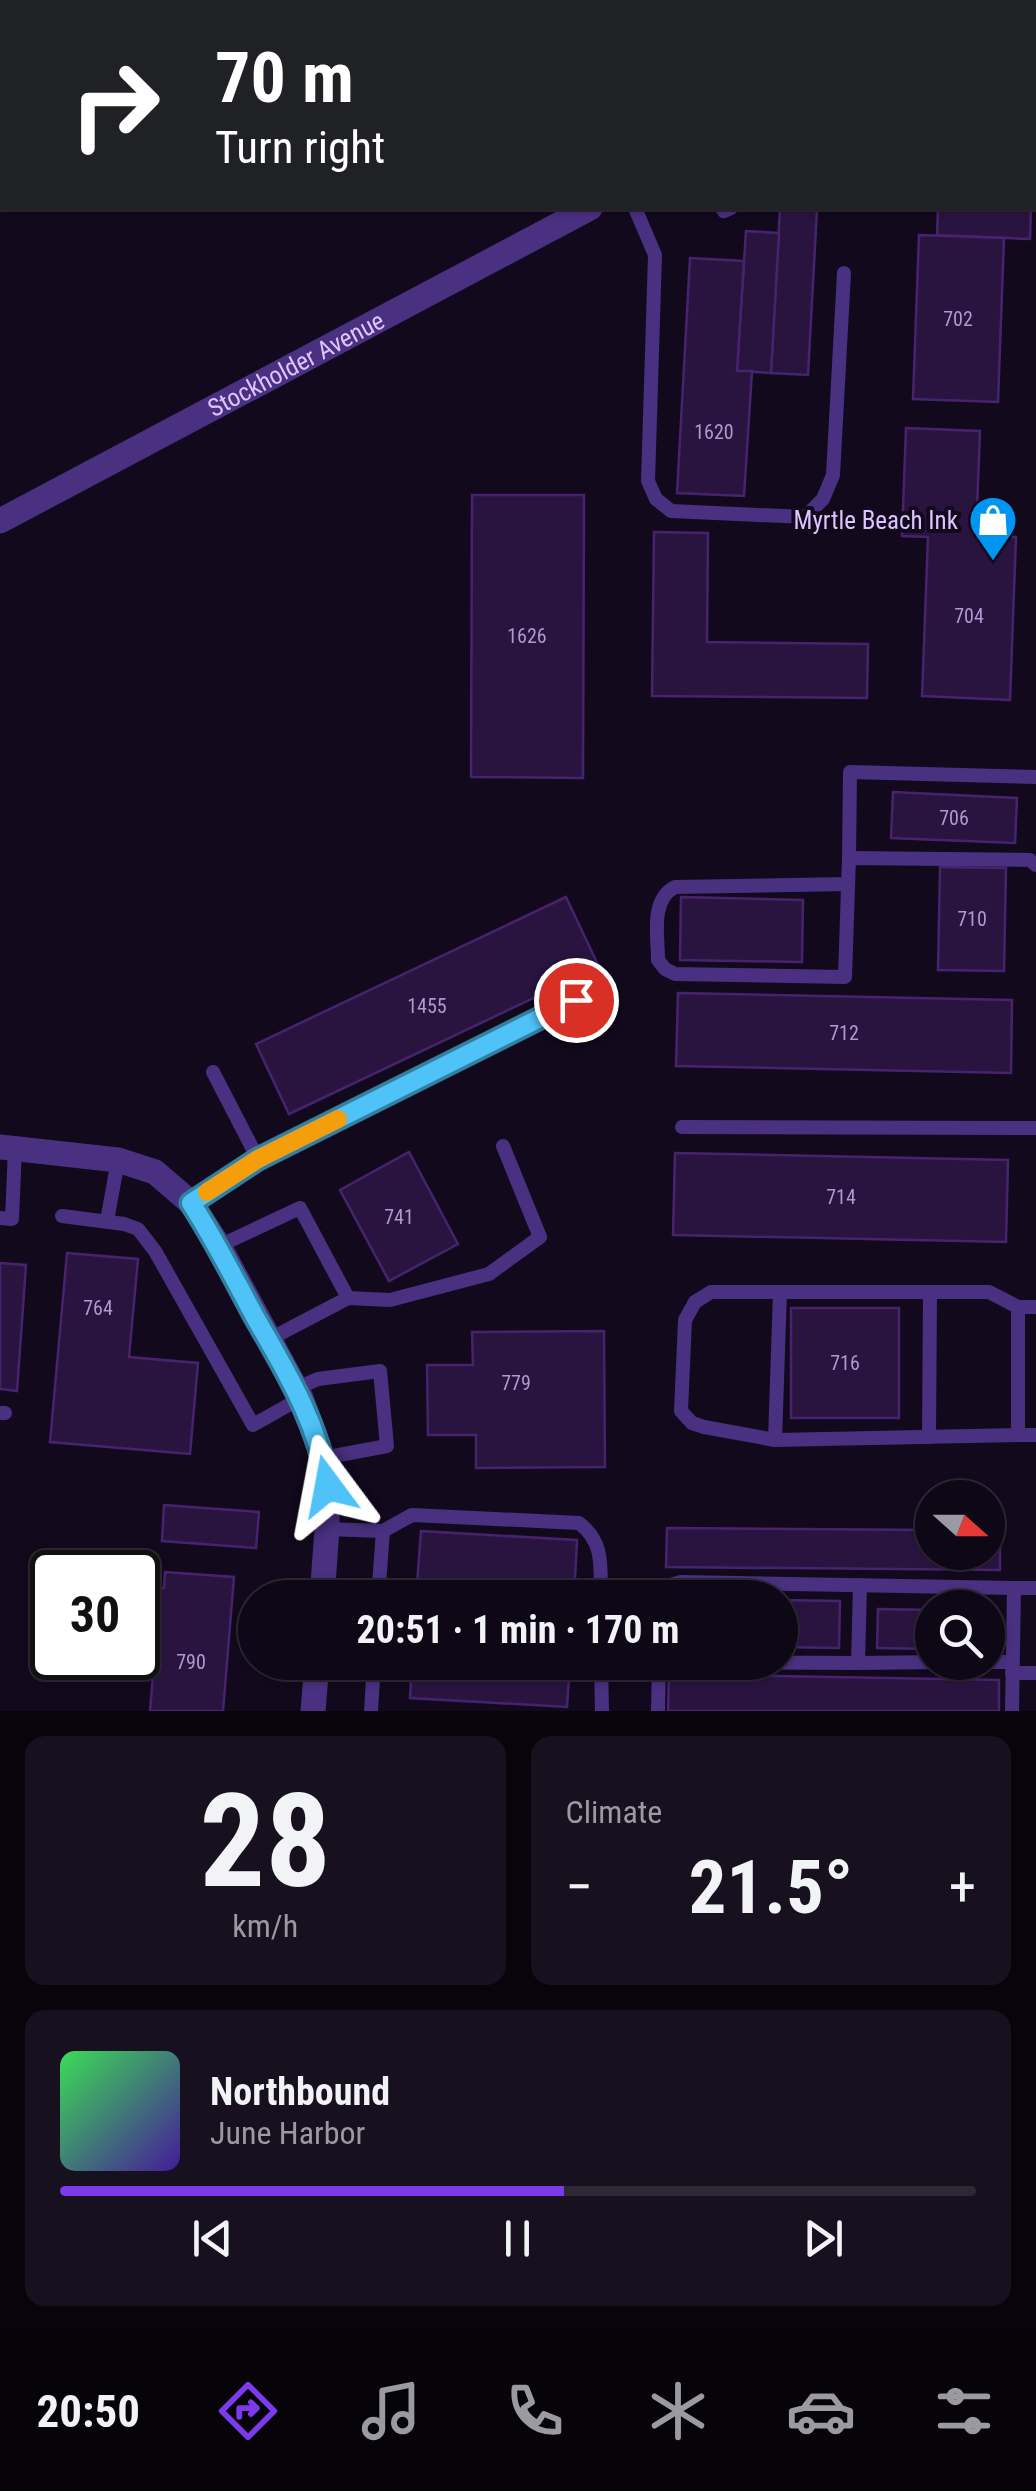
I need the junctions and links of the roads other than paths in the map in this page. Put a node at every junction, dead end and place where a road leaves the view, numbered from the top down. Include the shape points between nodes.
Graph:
1 (584, 210) edge
2 (636, 210) edge
3 (844, 272) dead end
4 (0, 521) edge
5 (1036, 778) edge
6 (849, 858) junction
7 (1036, 865) edge
8 (848, 884) junction
9 (576, 1000) dead end
10 (213, 1072) dead end
11 (682, 1126) dead end
12 (1036, 1128) edge
13 (503, 1146) dead end
14 (8, 1147) edge
15 (258, 1159) junction
16 (118, 1160) junction
17 (191, 1203) junction
18 (62, 1216) dead end
19 (0, 1218) edge
20 (107, 1222) junction
21 (219, 1246) junction
22 (780, 1292) junction
23 (930, 1292) junction
24 (348, 1298) junction
25 (1036, 1306) edge
26 (1018, 1307) junction
27 (268, 1340) junction
28 (298, 1394) junction
29 (1036, 1434) edge
30 (1018, 1435) junction
31 (930, 1437) junction
32 (775, 1440) junction
33 (323, 1458) junction
34 (328, 1529) junction
35 (383, 1532) junction
36 (324, 1580) edge
37 (379, 1580) edge
38 (600, 1580) edge
39 (798, 1584) edge
40 (860, 1585) junction
41 (1014, 1588) junction
42 (1036, 1588) edge
43 (915, 1662) edge
44 (798, 1663) edge
45 (858, 1663) junction
46 (1005, 1666) edge
47 (1012, 1668) junction
48 (1036, 1673) edge
49 (315, 1680) edge
50 (373, 1680) edge
51 (601, 1680) edge
52 (659, 1680) edge
53 (312, 1711) edge
54 (370, 1711) edge
55 (602, 1711) edge
56 (658, 1711) edge
57 (1012, 1711) edge

1 - 4 street, Stockholder Avenue
2 - 3 lane via 655,255 648,481 671,511 805,517 823,499 832,475
5 - 6 lane via 850,772
6 - 7 lane
6 - 8 lane
8 - 8 lane via 845,977 676,974 658,960 658,902 674,887
9 - 15 lane
10 - 15 lane
11 - 12 lane
13 - 24 lane via 540,1237 489,1274 390,1300
14 - 16 street
14 - 19 lane via 12,1219
15 - 17 lane
16 - 17 street via 155,1172
16 - 20 lane
17 - 21 street
18 - 20 lane
20 - 28 lane via 138,1229 155,1251 253,1424
21 - 24 lane via 300,1208
21 - 27 street
22 - 23 lane
22 - 32 lane
22 - 32 lane via 711,1292 695,1302 685,1320 683,1375 682,1412 692,1423
23 - 26 lane via 990,1292
23 - 31 lane
24 - 27 lane
25 - 26 lane
26 - 30 lane
27 - 28 street
28 - 33 street
28 - 33 lane via 318,1379 380,1370 386,1446
29 - 30 lane
30 - 31 lane
31 - 32 lane
33 - 34 street
34 - 35 lane
34 - 36 street
35 - 37 lane
35 - 38 lane via 412,1514 579,1523 600,1548
39 - 40 lane
40 - 41 lane
40 - 45 lane
41 - 42 lane
41 - 47 lane
43 - 45 lane
44 - 45 lane
46 - 47 lane
47 - 48 lane
47 - 57 lane
49 - 53 street
50 - 54 lane
51 - 55 lane
52 - 56 lane

